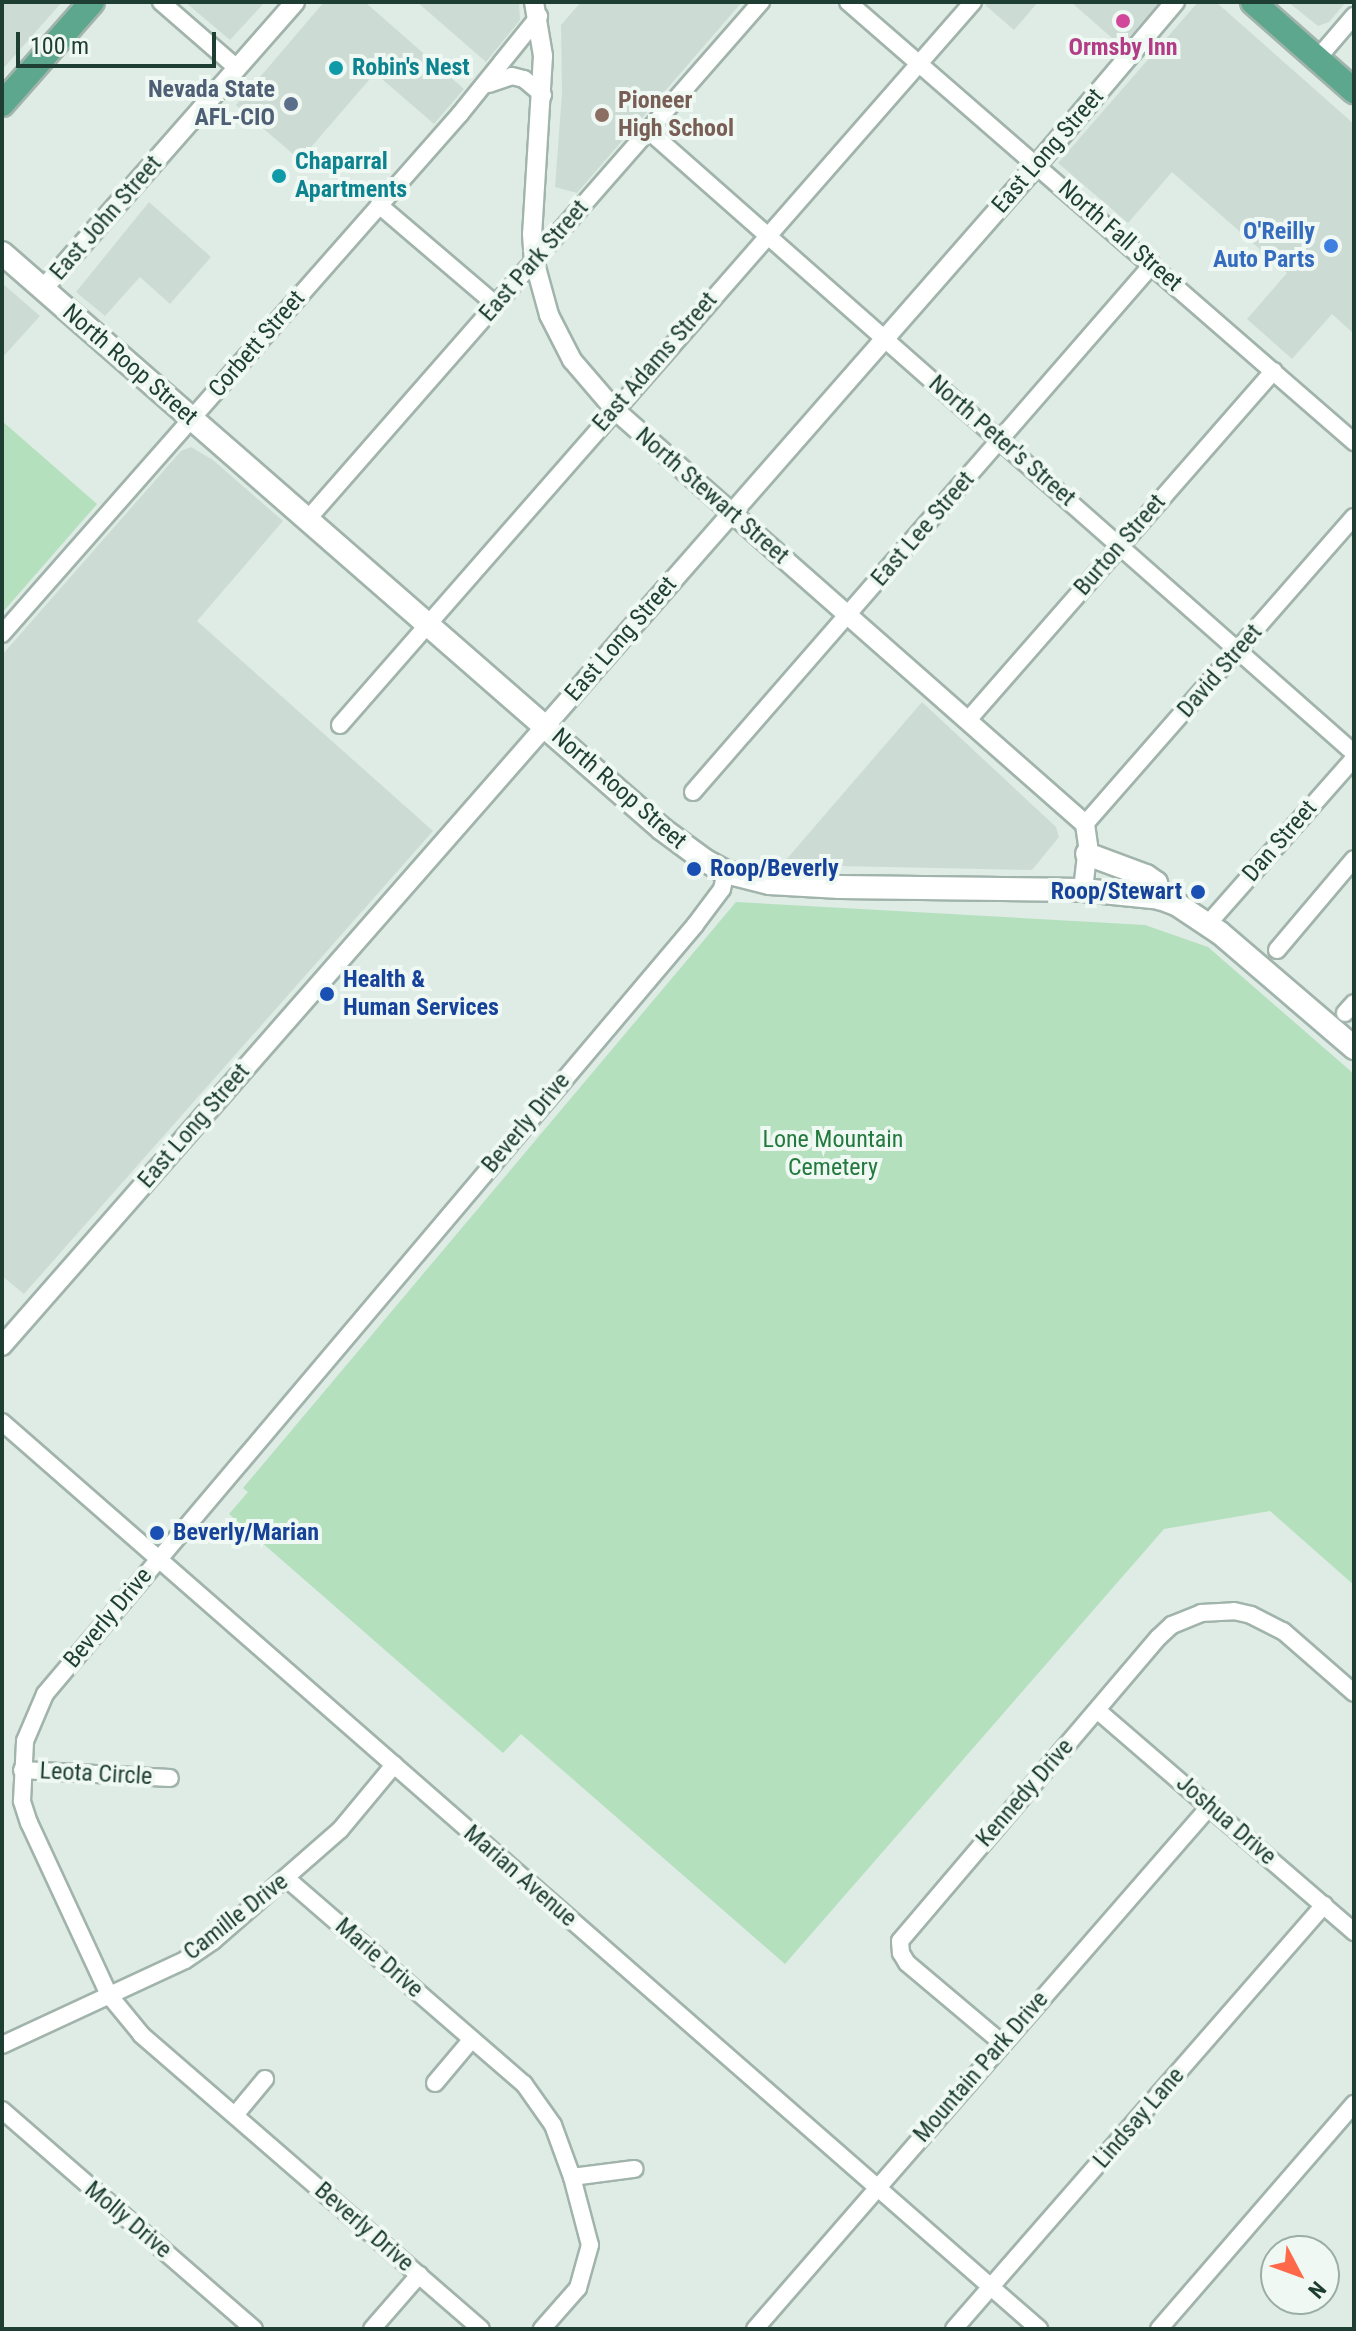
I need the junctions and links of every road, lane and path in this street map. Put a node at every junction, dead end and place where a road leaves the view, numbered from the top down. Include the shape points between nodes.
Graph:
1 (92, 2) edge
2 (161, 2) edge
3 (295, 2) edge
4 (761, 2) edge
5 (848, 2) edge
6 (973, 2) edge
7 (1175, 2) edge
8 (1253, 2) edge
9 (537, 9) edge
10 (1354, 16) edge
11 (1317, 59) junction
12 (919, 63) junction
13 (237, 68) junction
14 (481, 90) junction
15 (1354, 91) edge
16 (543, 95) junction
17 (2, 104) edge
18 (649, 131) junction
19 (1038, 164) junction
20 (379, 205) junction
21 (767, 234) junction
22 (2, 253) edge
23 (534, 260) junction
24 (1152, 265) junction
25 (43, 289) junction
26 (496, 305) junction
27 (886, 338) junction
28 (1274, 371) junction
29 (615, 410) junction
30 (192, 419) junction
31 (1001, 440) junction
32 (1354, 442) edge
33 (732, 513) junction
34 (1354, 517) edge
35 (307, 520) junction
36 (1121, 545) junction
37 (848, 615) junction
38 (428, 623) junction
39 (2, 634) edge
40 (1238, 650) junction
41 (968, 720) junction
42 (340, 725) dead end
43 (546, 726) junction
44 (1354, 755) edge
45 (693, 792) dead end
46 (1085, 824) junction
47 (1087, 854) junction
48 (1354, 859) edge
49 (726, 872) junction
50 (1083, 890) junction
51 (1160, 898) junction
52 (1207, 925) junction
53 (1277, 950) dead end
54 (1354, 1048) edge
55 (2, 1346) edge
56 (2, 1422) edge
57 (157, 1559) junction
58 (1354, 1693) edge
59 (1097, 1710) junction
60 (394, 1765) junction
61 (22, 1770) junction
62 (170, 1778) dead end
63 (1210, 1806) junction
64 (286, 1878) junction
65 (1324, 1905) junction
66 (1354, 1932) edge
67 (109, 1995) junction
68 (472, 2039) junction
69 (1002, 2043) junction
70 (2, 2045) edge
71 (265, 2079) dead end
72 (435, 2083) dead end
73 (1354, 2104) edge
74 (2, 2110) edge
75 (235, 2115) junction
76 (634, 2169) dead end
77 (572, 2177) junction
78 (876, 2186) junction
79 (419, 2275) junction
80 (991, 2287) junction
81 (254, 2329) edge
82 (372, 2329) edge
83 (481, 2329) edge
84 (542, 2329) edge
85 (755, 2329) edge
86 (954, 2329) edge
87 (1039, 2329) edge
88 (1159, 2329) edge

1 - 17 main road
2 - 13 street
3 - 13 street, East John Street
4 - 18 street, East Park Street
5 - 12 street, North Fall Street
6 - 12 street, East Adams Street
7 - 19 street, East Long Street
8 - 11 main road
9 - 14 street, Corbett Street
9 - 16 street, North Stewart Street
10 - 11 street
11 - 15 main road
12 - 19 street, North Fall Street
12 - 21 street, East Adams Street
13 - 25 street, East John Street
14 - 16 street, Corbett Street via 512,76
14 - 20 street, Corbett Street
16 - 23 street, North Stewart Street
18 - 21 street, North Peter's Street
18 - 23 street, East Park Street
19 - 24 street, North Fall Street
19 - 27 street, East Long Street
20 - 26 street
20 - 30 street, Corbett Street
21 - 27 street, North Peter's Street
21 - 29 street, East Adams Street
22 - 25 main road, North Roop Street
23 - 26 street, East Park Street
23 - 29 street, North Stewart Street via 561,341 584,377
24 - 28 street, North Fall Street
24 - 31 street, East Lee Street
25 - 30 main road, North Roop Street
26 - 35 street, East Park Street
27 - 31 street, North Peter's Street
27 - 33 street, East Long Street
28 - 32 street, North Fall Street
28 - 36 street, Burton Street
29 - 33 street, North Stewart Street
29 - 38 street, East Adams Street
30 - 35 main road, North Roop Street
30 - 39 street, Corbett Street
31 - 36 street, North Peter's Street
31 - 37 street, East Lee Street
33 - 37 street, North Stewart Street
33 - 43 street, East Long Street
34 - 40 street, David Street
35 - 38 main road, North Roop Street
36 - 40 street, North Peter's Street
36 - 41 street, Burton Street
37 - 41 street, North Stewart Street
37 - 45 street, East Lee Street
38 - 42 street, East Adams Street
38 - 43 main road, North Roop Street
40 - 44 street, North Peter's Street
40 - 46 street, David Street
41 - 46 street, North Stewart Street
43 - 49 main road, North Roop Street via 662,829
43 - 55 street, East Long Street
44 - 52 street, Dan Street
46 - 47 street
47 - 50 street
47 - 51 main road via 1146,876 1156,883
48 - 53 street
49 - 50 main road, North Roop Street via 769,883 840,887
49 - 57 street, Beverly Drive via 722,889 695,925
50 - 51 main road, North Roop Street
51 - 52 main road, North Roop Street
52 - 54 main road, North Roop Street
56 - 57 street, Marian Avenue
57 - 60 street, Marian Avenue
57 - 61 street, Beverly Drive via 45,1694 25,1741
58 - 59 street, Kennedy Drive via 1283,1631 1234,1611 1217,1611 1186,1618 1159,1637
59 - 63 street, Joshua Drive
59 - 69 street, Kennedy Drive via 900,1941 907,1963
60 - 64 street, Camille Drive via 340,1830
60 - 78 street, Marian Avenue
61 - 62 street, Leota Circle
61 - 67 street, Beverly Drive via 22,1801 29,1823
63 - 65 street, Joshua Drive
63 - 69 street, Mountain Park Drive
64 - 67 street, Camille Drive via 185,1960
64 - 68 street, Marie Drive
65 - 66 street, Joshua Drive
65 - 80 street, Lindsay Lane
67 - 70 street, Camille Drive
67 - 75 street, Beverly Drive via 141,2034
68 - 72 street
68 - 77 street, Marie Drive via 538,2100
69 - 78 street, Mountain Park Drive
71 - 75 street
73 - 88 street
74 - 81 street, Molly Drive
75 - 79 street, Beverly Drive
76 - 77 street
77 - 84 street, Marie Drive via 590,2245 578,2288
78 - 80 street, Marian Avenue
78 - 85 street, Mountain Park Drive
79 - 82 street
79 - 83 street, Beverly Drive
80 - 86 street, Lindsay Lane
80 - 87 street, Marian Avenue

